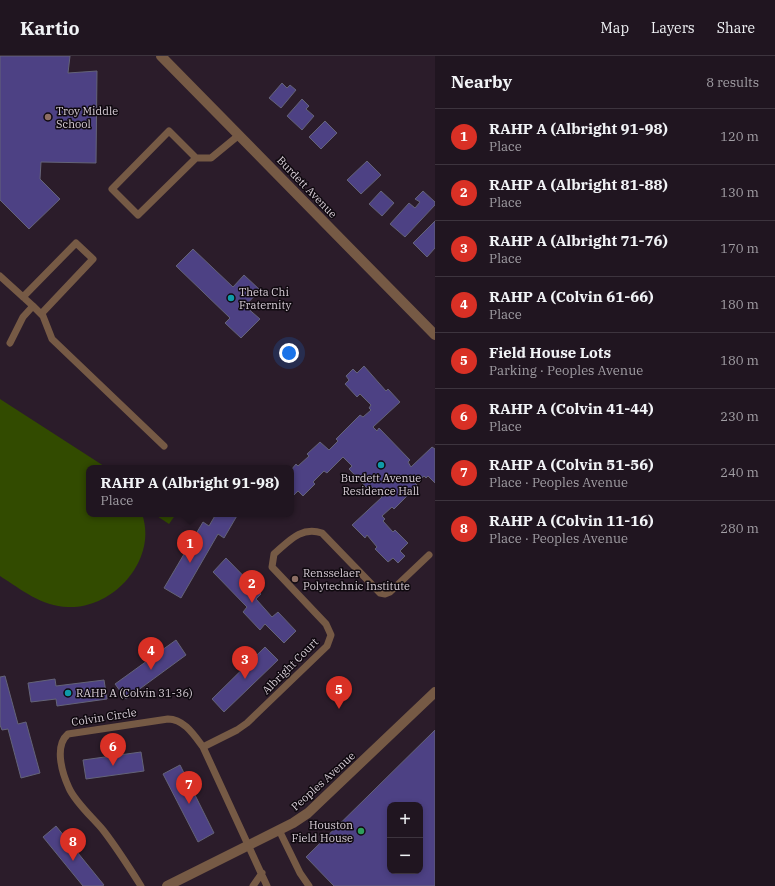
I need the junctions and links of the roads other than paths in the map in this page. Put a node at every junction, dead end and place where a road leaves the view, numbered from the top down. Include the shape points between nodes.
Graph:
1 (161, 56) edge
2 (239, 135) junction
3 (196, 158) junction
4 (0, 276) edge
5 (23, 297) junction
6 (33, 306) junction
7 (41, 314) junction
8 (435, 335) edge
9 (10, 343) dead end
10 (164, 446) dead end
11 (429, 555) dead end
12 (435, 692) edge
13 (203, 747) junction
14 (279, 830) junction
15 (248, 845) junction
16 (262, 873) junction
17 (182, 883) edge
18 (141, 886) edge
19 (167, 886) edge
20 (254, 886) edge
21 (267, 886) edge
22 (309, 886) edge

1 - 2 street, Burdett Avenue
2 - 3 lane via 211,158
2 - 8 street, Burdett Avenue
3 - 3 lane via 169,131 112,188 138,215
4 - 5 lane
5 - 6 lane
5 - 7 lane via 76,242 93,259
6 - 7 lane
6 - 9 lane via 23,317
7 - 10 lane via 52,339
11 - 13 lane, Albright Court via 385,594 380,593 322,533 308,530 296,534 274,554 272,567 326,624 331,635 330,640 327,646 247,723
12 - 14 street, Peoples Avenue via 324,799 298,820
13 - 15 lane, Colvin Circle
13 - 18 lane, Colvin Circle via 180,721 174,719 68,734 62,741 62,760 69,789 103,831
14 - 15 street, Peoples Avenue
14 - 22 lane
15 - 16 lane, Colvin Circle
15 - 17 street, Peoples Avenue
16 - 20 lane
16 - 21 lane, Colvin Circle
17 - 19 street, Peoples Avenue

